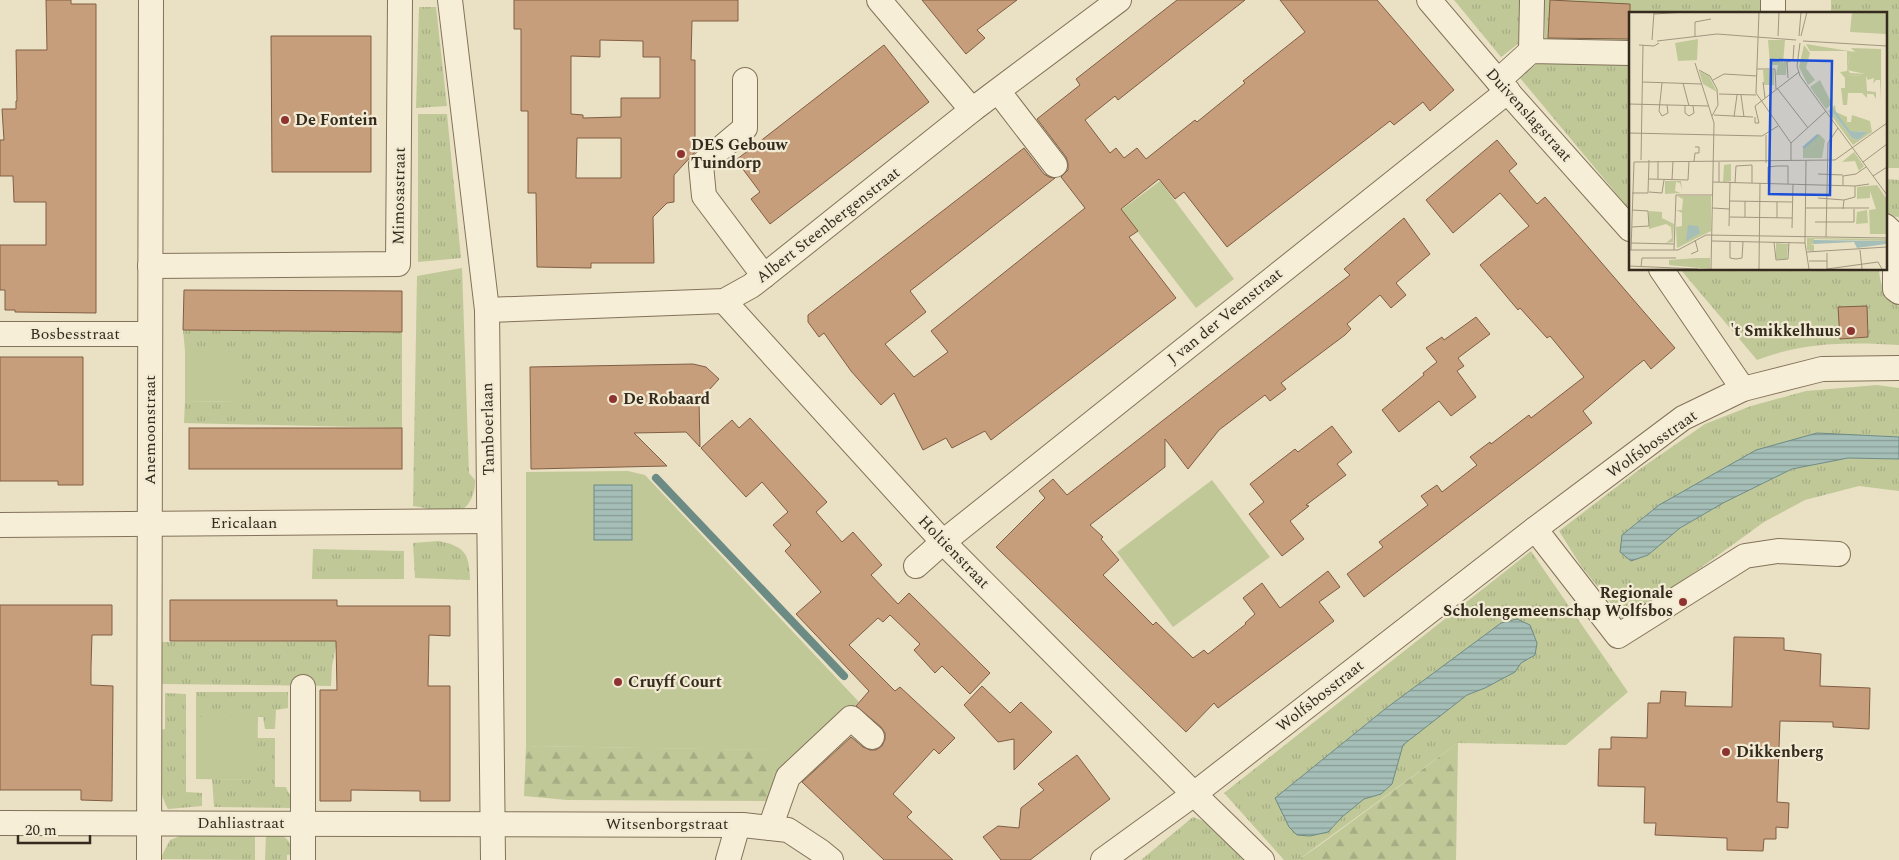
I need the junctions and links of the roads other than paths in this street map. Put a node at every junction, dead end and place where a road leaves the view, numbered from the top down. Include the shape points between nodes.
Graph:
1 (151, 0) edge
2 (400, 0) edge
3 (450, 0) edge
4 (879, 0) edge
5 (1119, 0) edge
6 (1429, 0) edge
7 (1532, 0) edge
8 (1531, 51) junction
9 (1629, 53) edge
10 (745, 80) dead end
11 (1503, 86) junction
12 (998, 91) junction
13 (972, 110) junction
14 (1055, 165) dead end
15 (1886, 227) edge
16 (1629, 228) edge
17 (150, 266) junction
18 (1662, 270) edge
19 (764, 276) junction
20 (1899, 292) edge
21 (724, 301) junction
22 (487, 310) junction
23 (0, 334) edge
24 (150, 334) junction
25 (1899, 368) edge
26 (1743, 390) junction
27 (489, 521) junction
28 (150, 524) junction
29 (0, 525) edge
30 (1535, 529) junction
31 (943, 542) junction
32 (1838, 554) dead end
33 (916, 566) dead end
34 (303, 687) dead end
35 (872, 737) dead end
36 (1194, 794) junction
37 (0, 823) edge
38 (149, 823) junction
39 (303, 824) junction
40 (492, 824) junction
41 (738, 825) junction
42 (770, 828) junction
43 (149, 860) edge
44 (303, 860) edge
45 (493, 860) edge
46 (728, 860) edge
47 (831, 860) edge
48 (1104, 860) edge
49 (1262, 860) edge

1 - 17 street, Anemoonstraat
2 - 17 street, Mimosastraat via 398,264
3 - 22 street, Tamboerlaan
4 - 13 street
5 - 12 street, Albert Steenbergenstraat
6 - 11 street, Duivenslagstraat
7 - 8 street
8 - 9 street
8 - 11 street, J van der Veenstraat
10 - 19 street via 745,128 701,165 704,196
11 - 16 street, Duivenslagstraat
11 - 31 street, J van der Veenstraat
12 - 13 street, Albert Steenbergenstraat
12 - 14 street
13 - 19 street, Albert Steenbergenstraat
15 - 20 street via 1895,235 1895,289
17 - 24 street, Anemoonstraat
18 - 26 street
19 - 21 street, Albert Steenbergenstraat
21 - 22 street, Albert Steenbergenstraat
21 - 31 street, Holtienstraat
22 - 27 street, Tamboerlaan
23 - 24 street, Bosbesstraat
24 - 28 street, Anemoonstraat
25 - 26 street, Wolfsbosstraat via 1822,369
26 - 30 street, Wolfsbosstraat via 1683,418
27 - 28 street, Ericalaan
27 - 40 street, Tamboerlaan
28 - 29 street, Ericalaan
28 - 38 street, Anemoonstraat
30 - 32 street via 1618,636 1745,556 1778,551
30 - 36 street, Wolfsbosstraat
31 - 33 street, J van der Veenstraat
31 - 36 street, Holtienstraat
34 - 39 street, Dahliastraat
35 - 42 street via 851,718 788,777
36 - 48 street, Wolfsbosstraat
36 - 49 street, Holtienstraat
37 - 38 street, Dahliastraat
38 - 39 street, Dahliastraat
38 - 43 street, Anemoonstraat
39 - 40 street, Dahliastraat
39 - 44 street
40 - 41 street, Witsenborgstraat
40 - 45 street, Tamboerlaan
41 - 42 street, Witsenborgstraat
41 - 46 street
42 - 47 street, Witsenborgstraat via 788,830

